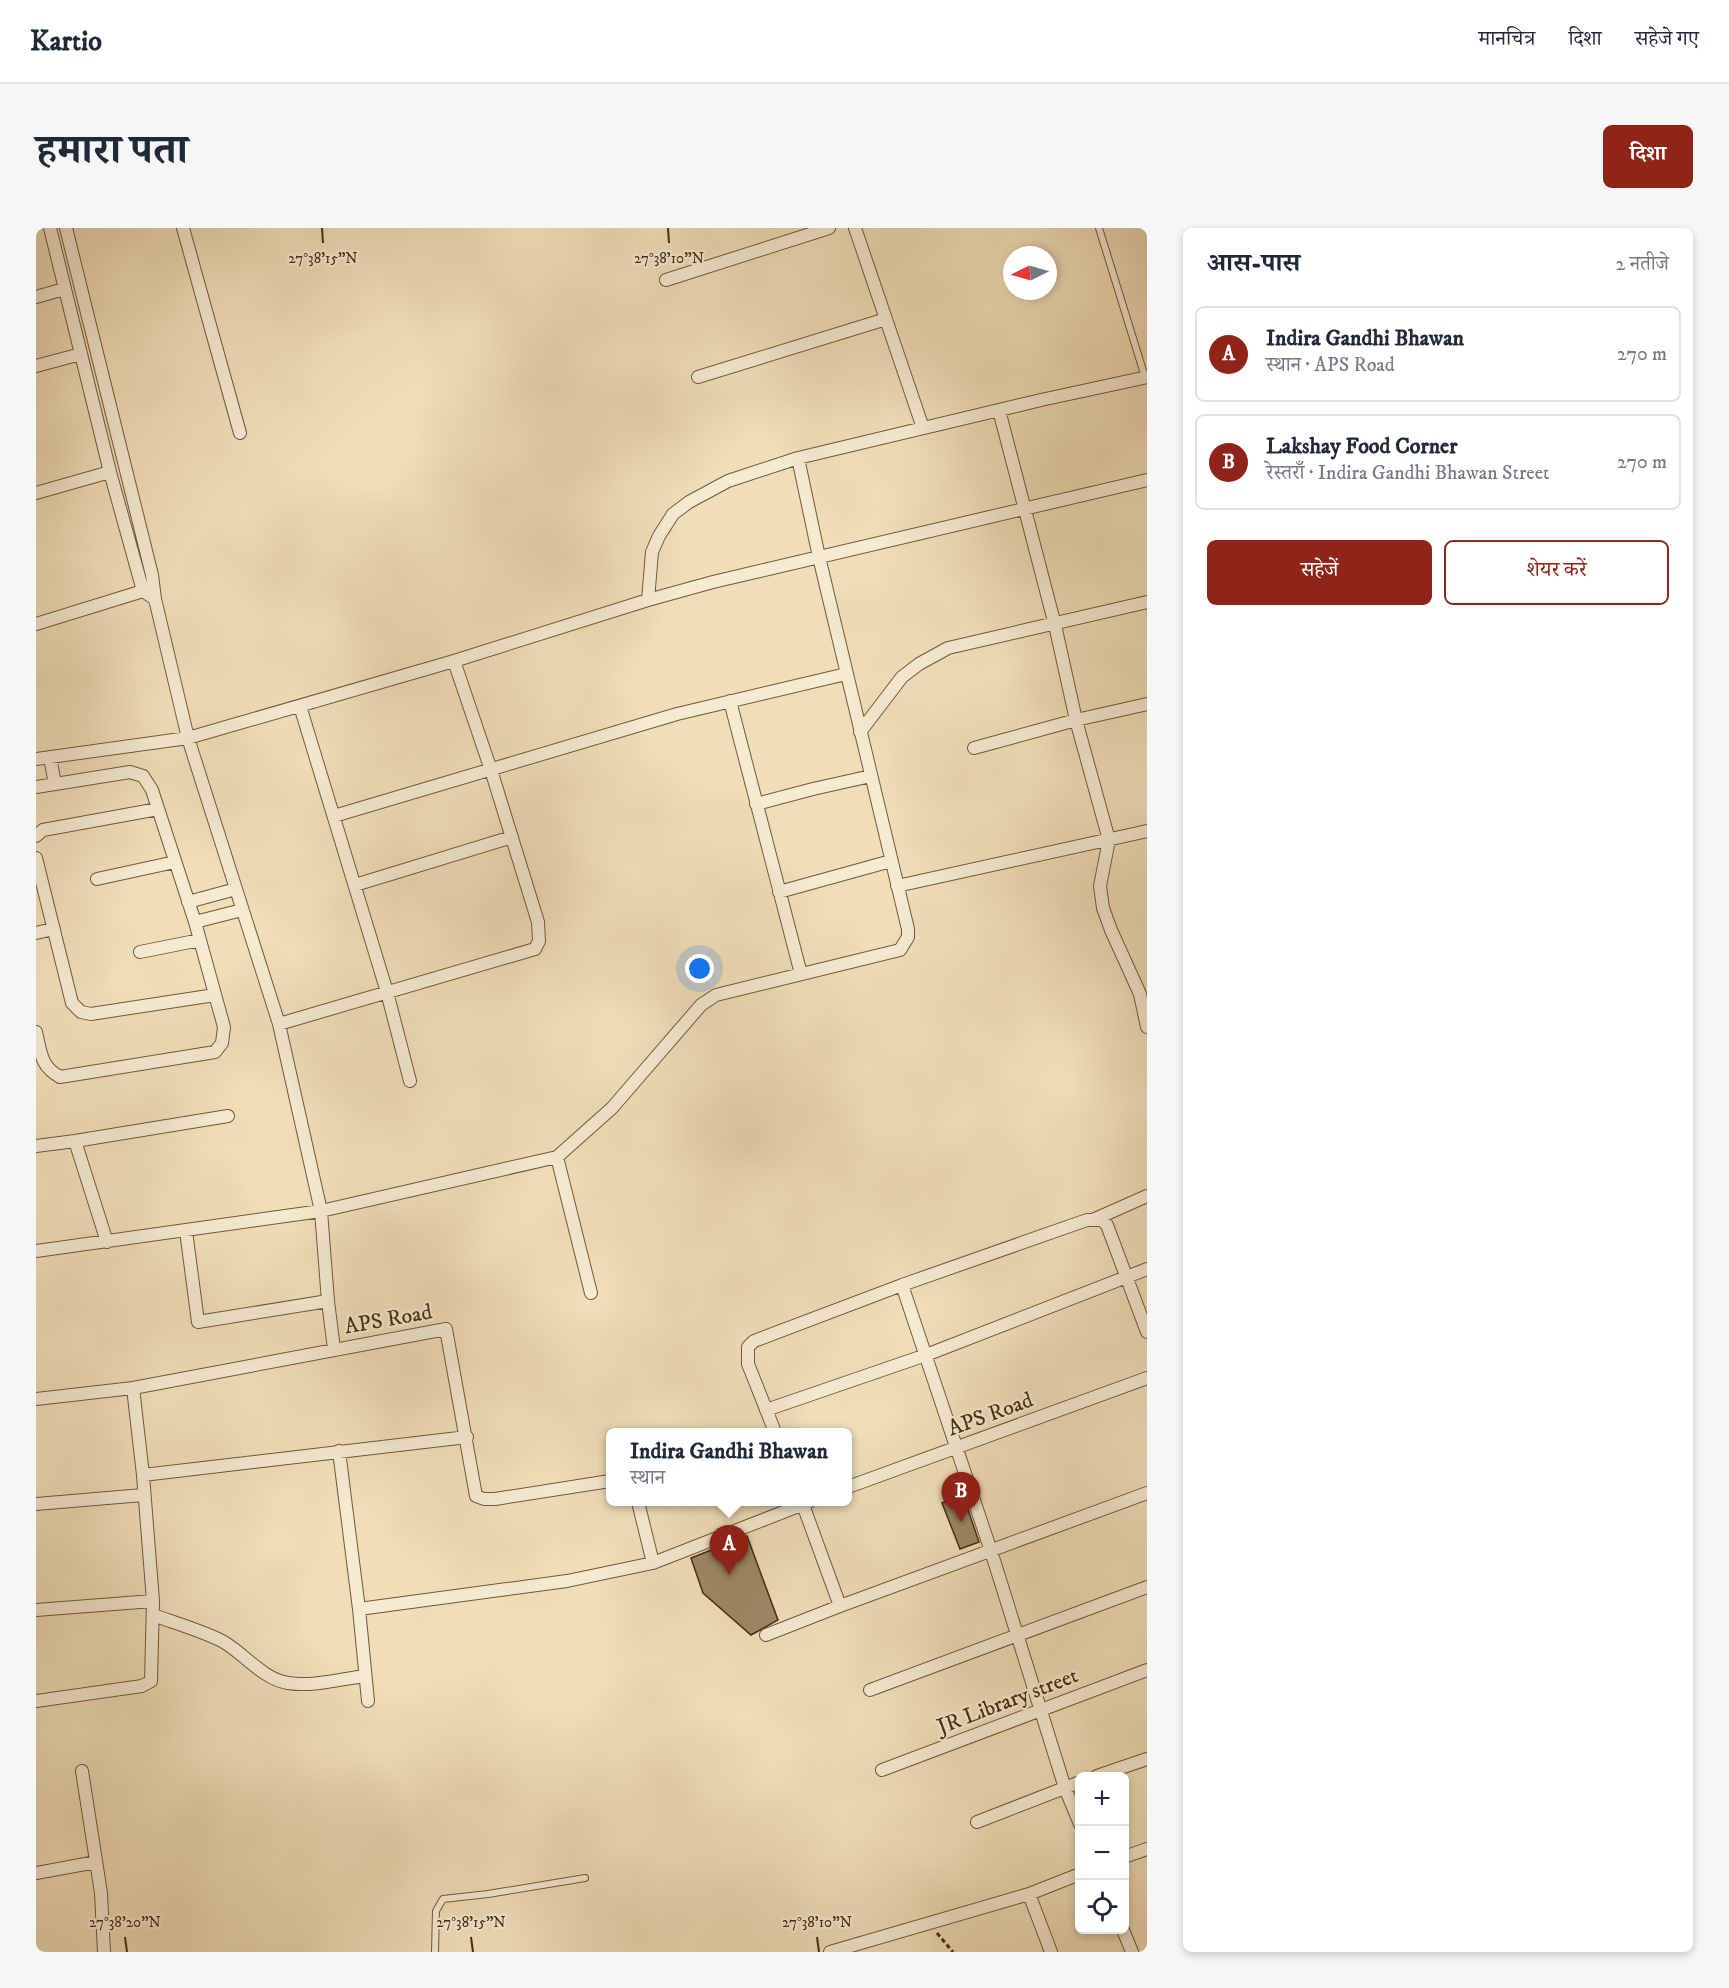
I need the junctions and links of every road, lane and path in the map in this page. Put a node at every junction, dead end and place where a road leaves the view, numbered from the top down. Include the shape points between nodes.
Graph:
1 (50, 228) edge
2 (66, 228) edge
3 (183, 228) edge
4 (829, 228) edge
5 (855, 228) edge
6 (1099, 228) edge
7 (666, 280) dead end
8 (64, 289) junction
9 (36, 297) edge
10 (886, 319) junction
11 (81, 354) junction
12 (36, 366) edge
13 (698, 377) dead end
14 (1146, 377) edge
15 (999, 410) junction
16 (923, 428) junction
17 (240, 433) dead end
18 (798, 458) junction
19 (110, 471) junction
20 (1147, 480) edge
21 (36, 493) edge
22 (1026, 508) junction
23 (819, 557) junction
24 (143, 591) junction
25 (155, 599) junction
26 (648, 600) junction
27 (1147, 602) edge
28 (36, 624) edge
29 (1055, 625) junction
30 (454, 661) junction
31 (846, 674) junction
32 (730, 701) junction
33 (1147, 704) edge
34 (300, 706) junction
35 (1076, 720) junction
36 (861, 732) junction
37 (188, 738) junction
38 (974, 748) dead end
39 (50, 757) junction
40 (36, 759) edge
41 (491, 770) junction
42 (871, 776) junction
43 (55, 784) junction
44 (36, 787) edge
45 (756, 804) junction
46 (158, 809) junction
47 (334, 816) junction
48 (1147, 831) edge
49 (36, 836) edge
50 (512, 837) junction
51 (1109, 840) junction
52 (36, 858) edge
53 (891, 861) junction
54 (176, 862) junction
55 (97, 879) dead end
56 (355, 885) junction
57 (897, 886) junction
58 (236, 889) junction
59 (779, 892) junction
60 (188, 902) junction
61 (242, 910) junction
62 (195, 922) junction
63 (54, 929) junction
64 (36, 933) edge
65 (200, 940) junction
66 (140, 952) dead end
67 (801, 975) junction
68 (387, 992) junction
69 (215, 995) junction
70 (279, 1024) junction
71 (1147, 1027) edge
72 (36, 1032) edge
73 (410, 1082) dead end
74 (228, 1116) dead end
75 (75, 1141) junction
76 (36, 1146) edge
77 (557, 1157) junction
78 (1147, 1196) edge
79 (321, 1211) junction
80 (1095, 1218) junction
81 (186, 1231) junction
82 (107, 1242) junction
83 (36, 1251) edge
84 (1147, 1269) edge
85 (1127, 1277) junction
86 (902, 1285) junction
87 (591, 1293) dead end
88 (328, 1301) junction
89 (1147, 1332) edge
90 (334, 1349) junction
91 (926, 1356) junction
92 (1147, 1378) edge
93 (133, 1388) junction
94 (36, 1399) edge
95 (766, 1410) junction
96 (773, 1428) edge
97 (467, 1437) junction
98 (956, 1447) junction
99 (339, 1451) junction
100 (143, 1475) junction
101 (606, 1482) edge
102 (852, 1486) edge
103 (1147, 1493) edge
104 (143, 1495) junction
105 (36, 1503) edge
106 (639, 1506) edge
107 (795, 1506) edge
108 (806, 1506) edge
109 (992, 1551) junction
110 (653, 1563) junction
111 (1147, 1587) edge
112 (153, 1601) junction
113 (840, 1606) junction
114 (359, 1609) junction
115 (36, 1610) edge
116 (153, 1615) junction
117 (1017, 1634) junction
118 (766, 1635) dead end
119 (1147, 1670) edge
120 (366, 1676) junction
121 (870, 1690) dead end
122 (36, 1701) edge
123 (368, 1701) dead end
124 (1040, 1710) junction
125 (1147, 1759) edge
126 (882, 1770) dead end
127 (82, 1771) dead end
128 (1109, 1772) edge
129 (1075, 1784) edge
130 (1065, 1788) junction
131 (1075, 1812) edge
132 (977, 1822) dead end
133 (1147, 1849) edge
134 (1129, 1856) edge
135 (96, 1862) junction
136 (36, 1873) edge
137 (1075, 1876) edge
138 (585, 1878) dead end
139 (1029, 1894) junction
140 (924, 1924) junction
141 (1126, 1934) edge
142 (104, 1952) edge
143 (435, 1952) edge
144 (830, 1952) edge
145 (953, 1952) edge
146 (1051, 1952) edge
147 (1132, 1952) edge

1 - 8 street
2 - 25 street
3 - 17 street
4 - 7 street
5 - 10 street
6 - 14 lane
8 - 9 street
8 - 11 street
10 - 13 street
10 - 16 street
11 - 12 street
11 - 19 street
14 - 15 street
15 - 16 street
15 - 22 street
16 - 18 street
18 - 23 street
18 - 26 street via 728,481 673,514 652,552
19 - 21 street
19 - 24 street
20 - 22 street
22 - 23 street
22 - 29 street
23 - 26 street
23 - 31 street
24 - 25 street
24 - 28 street
25 - 37 street
26 - 30 street
27 - 29 street
29 - 35 street
29 - 36 street via 948,648 902,677
30 - 34 street
30 - 41 street
31 - 32 street
31 - 36 street
32 - 41 street
32 - 45 street
33 - 35 street
34 - 37 street
34 - 47 street
35 - 38 street
35 - 51 street
36 - 42 street
37 - 39 street
37 - 58 street
39 - 40 street
39 - 43 street
41 - 47 street
41 - 50 street
42 - 45 street
42 - 53 street
43 - 44 street
43 - 46 street via 130,772 142,776
45 - 59 street
46 - 49 street via 43,830
46 - 54 street
47 - 56 street
48 - 51 street
50 - 56 street
50 - 68 street via 538,922 535,949
51 - 57 street
51 - 71 street via 1100,886 1103,908 1140,994
52 - 63 street
53 - 57 street
53 - 59 street
54 - 55 street
54 - 60 street
56 - 68 street
57 - 67 street via 908,929 900,950
58 - 60 street
58 - 61 street
59 - 67 street
60 - 62 street
61 - 62 street
61 - 70 street
62 - 65 street
63 - 64 street
63 - 69 street via 72,1004 81,1012 91,1014
65 - 66 street
65 - 69 street
67 - 77 street via 716,995 701,1005 612,1108
68 - 70 street
68 - 73 street
69 - 72 street via 224,1027 222,1043 214,1052 60,1077 44,1064
70 - 79 street
74 - 75 street
75 - 76 street
75 - 82 street
77 - 79 street
77 - 87 street
78 - 80 street
79 - 81 street
79 - 88 street
80 - 85 street via 1107,1225
80 - 86 street
81 - 82 street
81 - 88 street via 198,1322
82 - 83 street
84 - 85 street
85 - 89 street
85 - 91 street
86 - 91 street
86 - 95 street via 754,1341 748,1347 748,1364
88 - 90 street
90 - 93 street, APS Road
90 - 97 street, APS Road via 446,1329
91 - 95 street
91 - 98 street
92 - 98 street, APS Road
93 - 94 street, APS Road
93 - 100 street
95 - 96 street
97 - 99 street
97 - 101 street, APS Road via 476,1496 484,1499
98 - 102 street, APS Road
98 - 109 street
99 - 100 street
99 - 114 street
100 - 104 street
103 - 109 street
104 - 105 street
104 - 112 street
106 - 110 street
107 - 110 street
108 - 113 street
109 - 113 street
109 - 117 street
110 - 114 street via 567,1581
111 - 117 street
112 - 115 street
112 - 116 street
113 - 118 street
114 - 120 street
116 - 120 street via 219,1640 285,1683
116 - 122 street via 151,1681 142,1686
117 - 121 street
117 - 124 street
119 - 124 street, JR Library street
120 - 123 street
124 - 126 street, JR Library street
124 - 130 street
125 - 128 street
127 - 135 street
129 - 130 street
130 - 131 street
130 - 132 street
133 - 134 street
135 - 136 street
135 - 142 street
137 - 139 street
138 - 143 lane via 442,1899 436,1911
139 - 140 street
139 - 146 street
140 - 144 street
140 - 145 path
141 - 147 street

